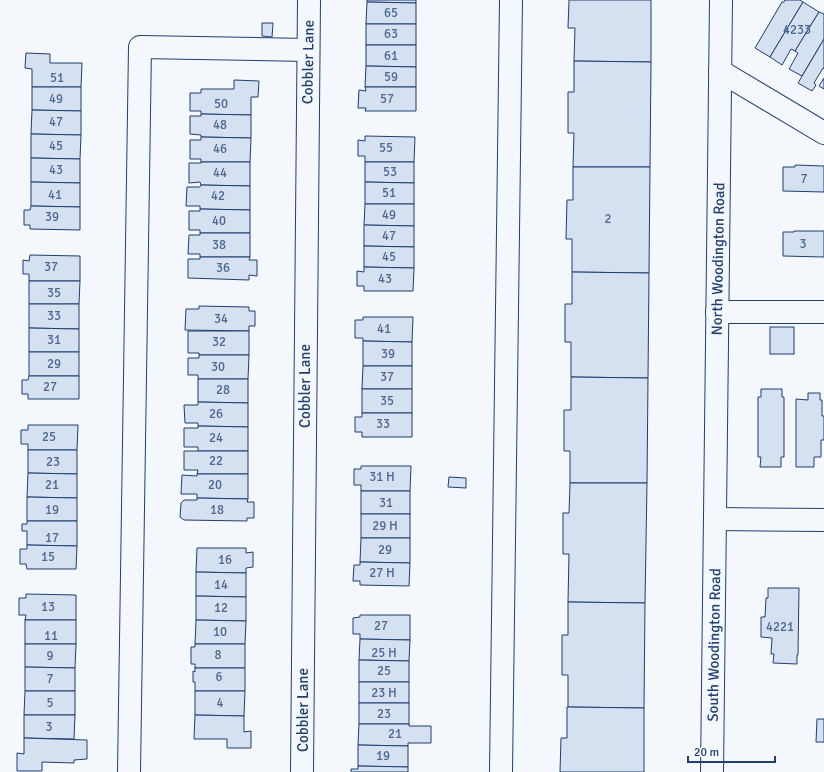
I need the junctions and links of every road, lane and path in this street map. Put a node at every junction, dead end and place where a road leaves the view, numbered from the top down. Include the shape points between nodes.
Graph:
1 (309, 0) edge
2 (511, 0) edge
3 (720, 0) edge
4 (307, 50) junction
5 (720, 70) junction
6 (824, 133) edge
7 (717, 312) junction
8 (824, 312) edge
9 (715, 519) junction
10 (824, 520) edge
11 (129, 772) edge
12 (302, 772) edge
13 (501, 772) edge
14 (712, 772) edge

1 - 4 street, Cobbler Lane
2 - 13 street
3 - 5 street, North Woodington Road
4 - 11 street via 140,47
4 - 12 street, Cobbler Lane
5 - 6 street
5 - 7 street, North Woodington Road
7 - 8 street
7 - 9 street, North Woodington Road
9 - 10 street
9 - 14 street, South Woodington Road

